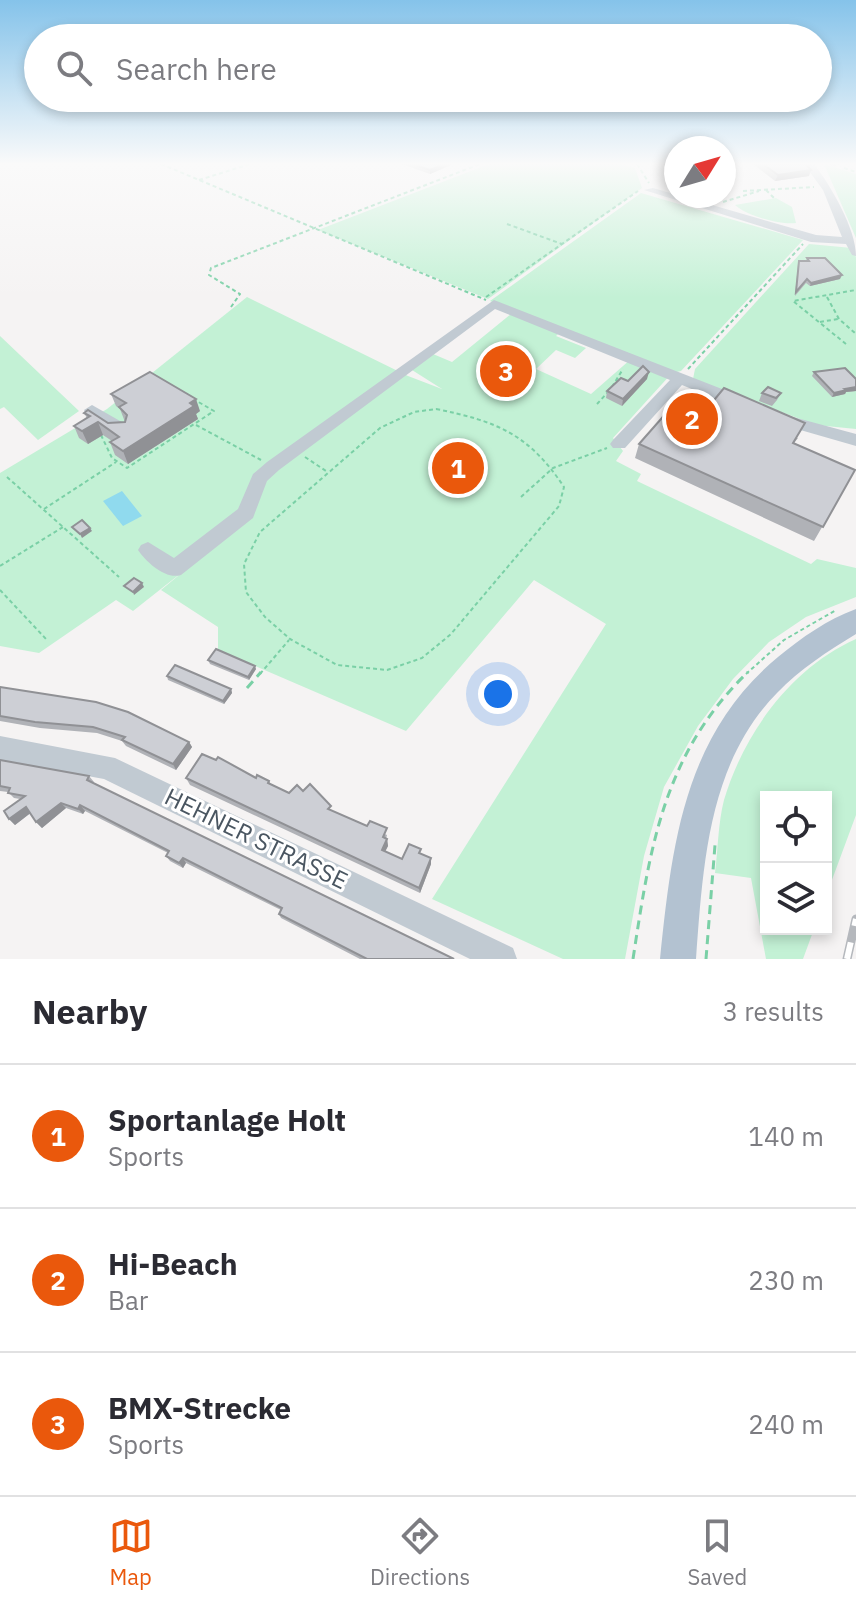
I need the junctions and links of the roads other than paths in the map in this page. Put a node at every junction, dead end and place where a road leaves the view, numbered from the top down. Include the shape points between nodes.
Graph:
1 (715, 209) edge
2 (834, 209) edge
3 (853, 247) edge
4 (679, 379) junction
5 (96, 413) edge
6 (121, 429) edge
7 (856, 440) edge
8 (619, 444) road end
9 (148, 550) dead end
10 (856, 620) edge
11 (0, 748) edge
12 (502, 959) edge
13 (678, 959) edge

1 - 3 street
2 - 3 street
4 - 7 street via 803,427
4 - 8 street
4 - 9 street via 489,301 273,466 259,478 246,513 174,569
5 - 6 street
10 - 13 main road via 800,652 774,674 726,737 708,772 695,819
11 - 12 street, HEHNER STRASSE via 106,767

